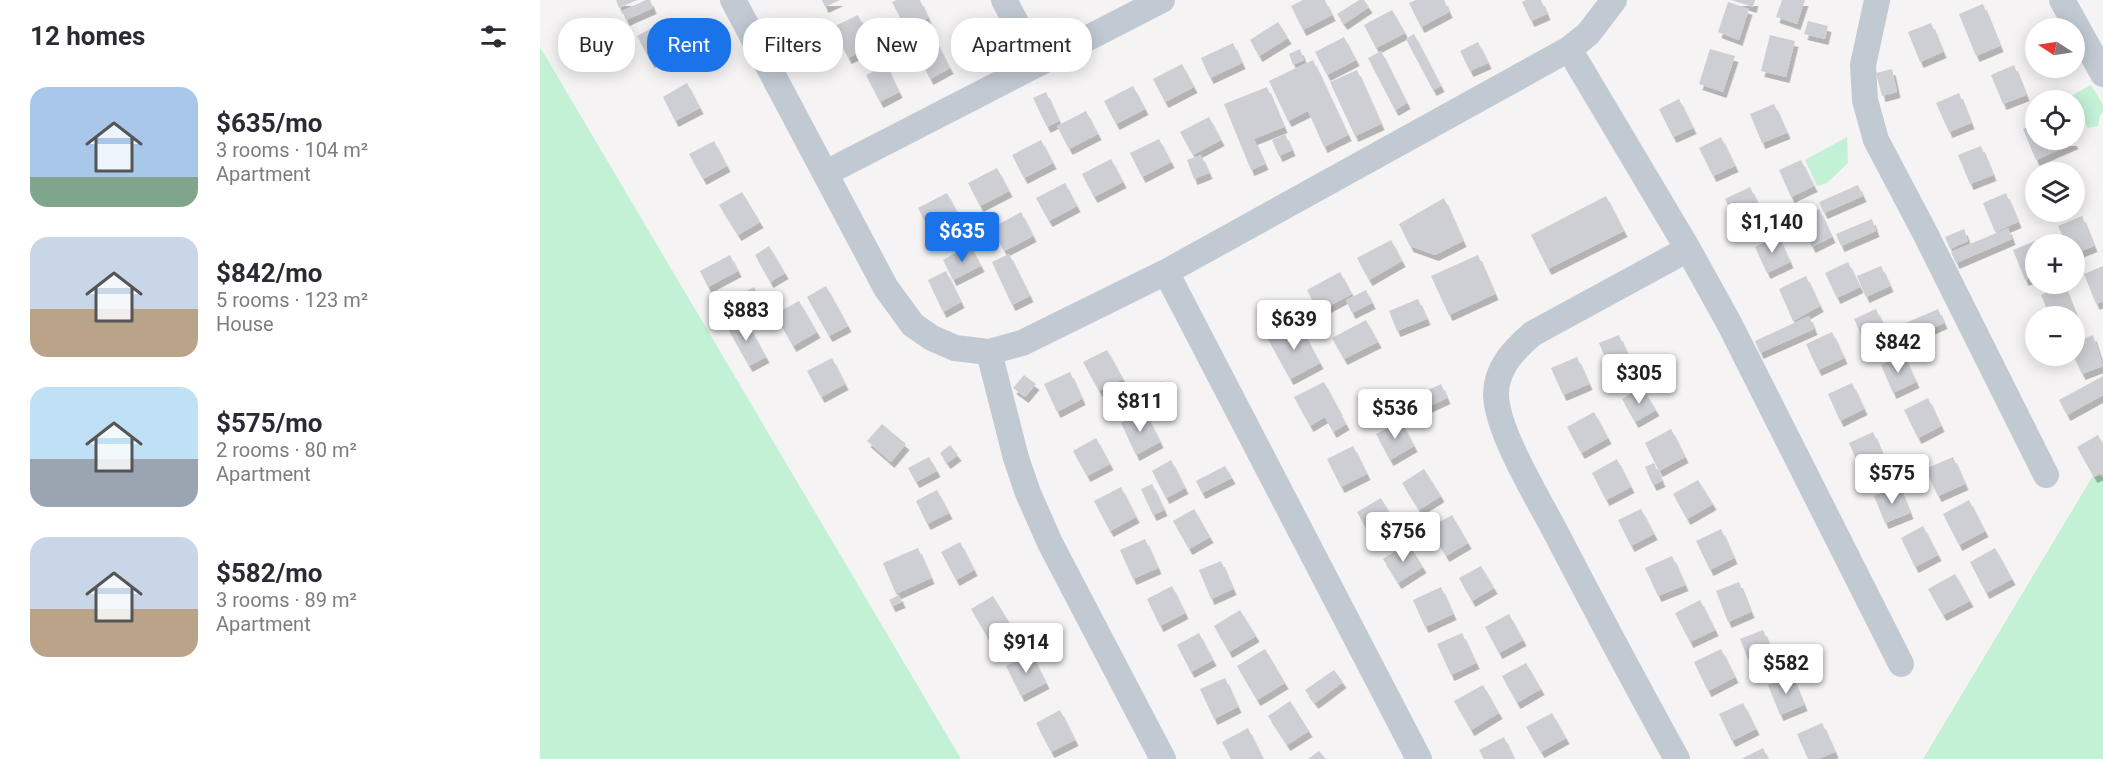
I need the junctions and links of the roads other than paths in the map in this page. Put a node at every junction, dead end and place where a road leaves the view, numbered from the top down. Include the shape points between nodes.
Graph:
1 (733, 0) edge
2 (1005, 0) edge
3 (1162, 0) edge
4 (1614, 0) edge
5 (1877, 0) edge
6 (2062, 0) edge
7 (1014, 18) edge
8 (1092, 36) edge
9 (1569, 50) junction
10 (1023, 72) edge
11 (2103, 74) edge
12 (826, 174) junction
13 (1688, 249) junction
14 (1166, 272) junction
15 (989, 352) junction
16 (2046, 475) dead end
17 (1902, 664) dead end
18 (1163, 759) edge
19 (1419, 759) edge
20 (1677, 759) edge

1 - 12 street
2 - 7 street
3 - 8 street
4 - 9 street
5 - 16 street via 1863,65 1865,100 1876,140
6 - 11 street
9 - 13 street
9 - 14 street
10 - 12 street
12 - 15 street via 886,288 913,325 955,348
13 - 17 street
13 - 20 street via 1532,334 1511,353 1500,372 1496,394 1499,417 1524,473
14 - 15 street via 1022,343
14 - 19 street
15 - 18 street via 1028,493 1050,543

